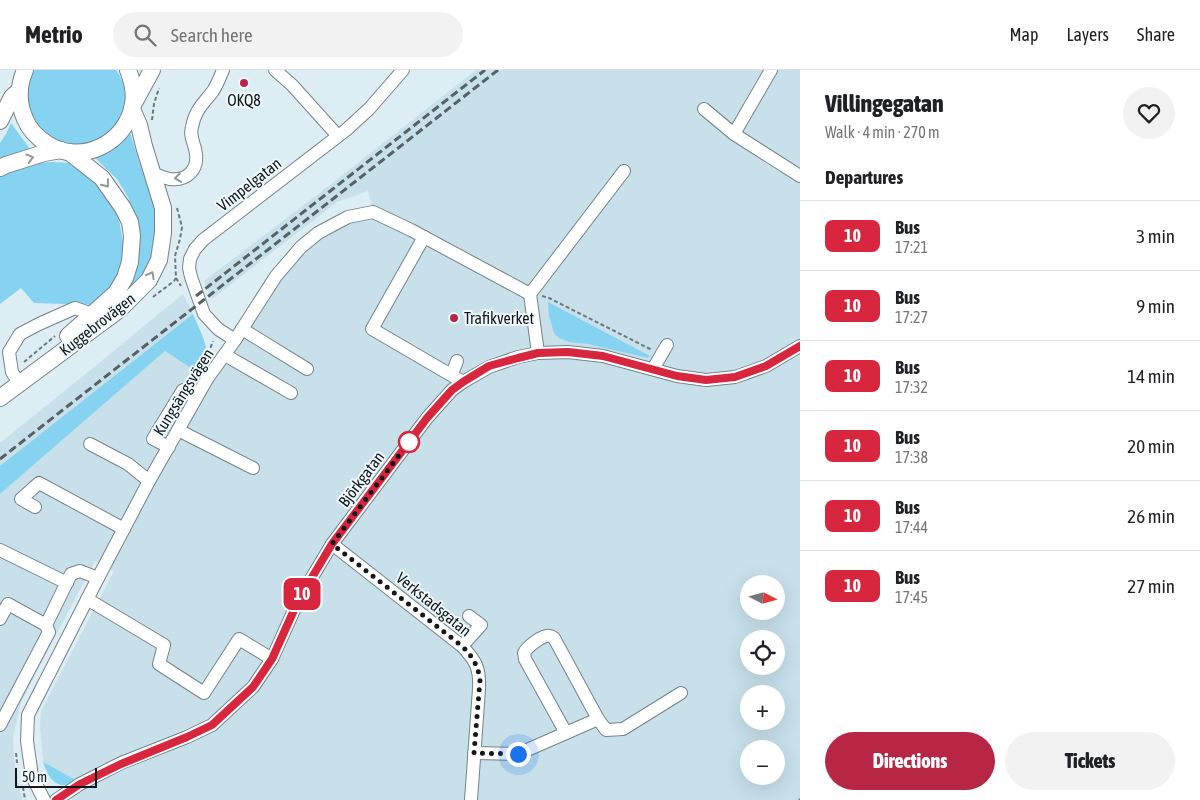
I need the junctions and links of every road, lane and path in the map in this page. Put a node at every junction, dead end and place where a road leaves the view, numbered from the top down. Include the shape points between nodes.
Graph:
1 (128, 70) edge
2 (152, 70) edge
3 (223, 70) edge
4 (275, 70) edge
5 (403, 70) edge
6 (771, 70) edge
7 (20, 78) edge
8 (133, 106) junction
9 (704, 109) dead end
10 (0, 120) edge
11 (734, 134) junction
12 (338, 136) junction
13 (65, 151) junction
14 (0, 168) edge
15 (624, 171) dead end
16 (152, 173) junction
17 (800, 176) edge
18 (424, 237) junction
19 (530, 294) junction
20 (92, 314) junction
21 (242, 328) junction
22 (235, 340) junction
23 (800, 346) edge
24 (664, 350) joint
25 (538, 353) junction
26 (225, 355) junction
27 (457, 361) dead end
28 (307, 369) dead end
29 (653, 369) junction
30 (452, 374) junction
31 (463, 382) junction
32 (20, 383) junction
33 (290, 393) dead end
34 (0, 398) edge
35 (196, 398) junction
36 (178, 430) junction
37 (90, 444) dead end
38 (169, 446) junction
39 (253, 468) dead end
40 (149, 481) junction
41 (35, 507) dead end
42 (124, 529) junction
43 (332, 544) junction
44 (0, 550) edge
45 (98, 578) junction
46 (67, 583) junction
47 (88, 599) junction
48 (4, 602) edge
49 (469, 616) dead end
50 (0, 619) edge
51 (46, 625) junction
52 (462, 646) junction
53 (272, 659) junction
54 (680, 693) dead end
55 (598, 719) junction
56 (0, 725) edge
57 (566, 733) junction
58 (474, 753) junction
59 (44, 800) edge
60 (56, 800) edge
61 (471, 800) edge

1 - 8 main road, Kuggebrovägen via 133,83
2 - 8 main road
3 -> 16 street via 213,90 197,110 191,139 196,155 193,171 177,179
4 - 12 street
5 - 12 street, Vimpelgatan
6 - 11 street
7 - 10 main road
7 - 13 main road, Kuggebrovägen via 20,101 26,122 41,140
8 - 13 main road via 124,127 110,142 89,152
8 - 16 main road, Kuggebrovägen
9 - 11 street
11 - 17 street
12 - 22 street, Vimpelgatan via 195,249 189,268 204,314 218,330
14 -> 13 main road via 44,153
13 -> 20 main road, Kuggebrovägen via 102,178 130,222 130,262 124,278 116,293
15 - 19 street
32 -> 16 main road, Kuggebrovägen via 120,310 149,280 158,260 163,232 163,208
18 - 19 street, Kungsängsvägen
18 - 21 street, Kungsängsvägen via 373,212 348,217 318,233 301,247 276,276
18 - 30 street via 372,329
19 - 24 path via 548,298
19 - 25 street
20 - 32 main road, Kuggebrovägen
20 - 32 street via 75,308 20,334 9,352 12,372
21 - 22 street, Kungsängsvägen
21 - 28 street
22 - 26 street, Kungsängsvägen
23 - 29 street, Björkgatan via 766,366 735,377 706,380
24 - 29 street
25 - 29 street, Björkgatan via 603,356
25 - 31 street, Björkgatan via 489,366
26 - 33 street
26 - 35 street, Kungsängsvägen
27 - 30 street
30 - 31 street
31 - 43 street, Björkgatan via 427,418
32 - 34 main road, Kuggebrovägen
35 - 36 street, Kungsängsvägen
35 - 38 street via 183,390 153,439
36 - 38 street, Kungsängsvägen
36 - 39 street
37 - 40 street via 128,464
38 - 40 street, Kungsängsvägen
40 - 42 street, Kungsängsvägen
41 - 42 street via 21,499 39,483
42 - 45 street, Kungsängsvägen
43 - 52 street, Verkstadsgatan
43 - 53 street, Björkgatan via 299,599
44 - 46 street
45 - 46 street via 80,571 71,574
45 - 47 street, Kungsängsvägen
46 - 51 street
47 - 53 street via 164,644 159,664 204,693 239,639
47 - 59 street, Kungsängsvägen via 28,716 27,741 32,776
48 - 50 street
48 - 51 street
49 - 52 street via 481,625
51 - 56 street via 49,632
52 - 58 street, Verkstadsgatan via 479,671
53 - 60 street, Björkgatan via 253,687 212,725 121,764
54 - 55 street via 623,729 606,730
55 - 57 street
55 - 57 street via 554,638 546,636 527,647 525,659
57 - 58 street via 518,754
58 - 61 street, Verkstadsgatan

